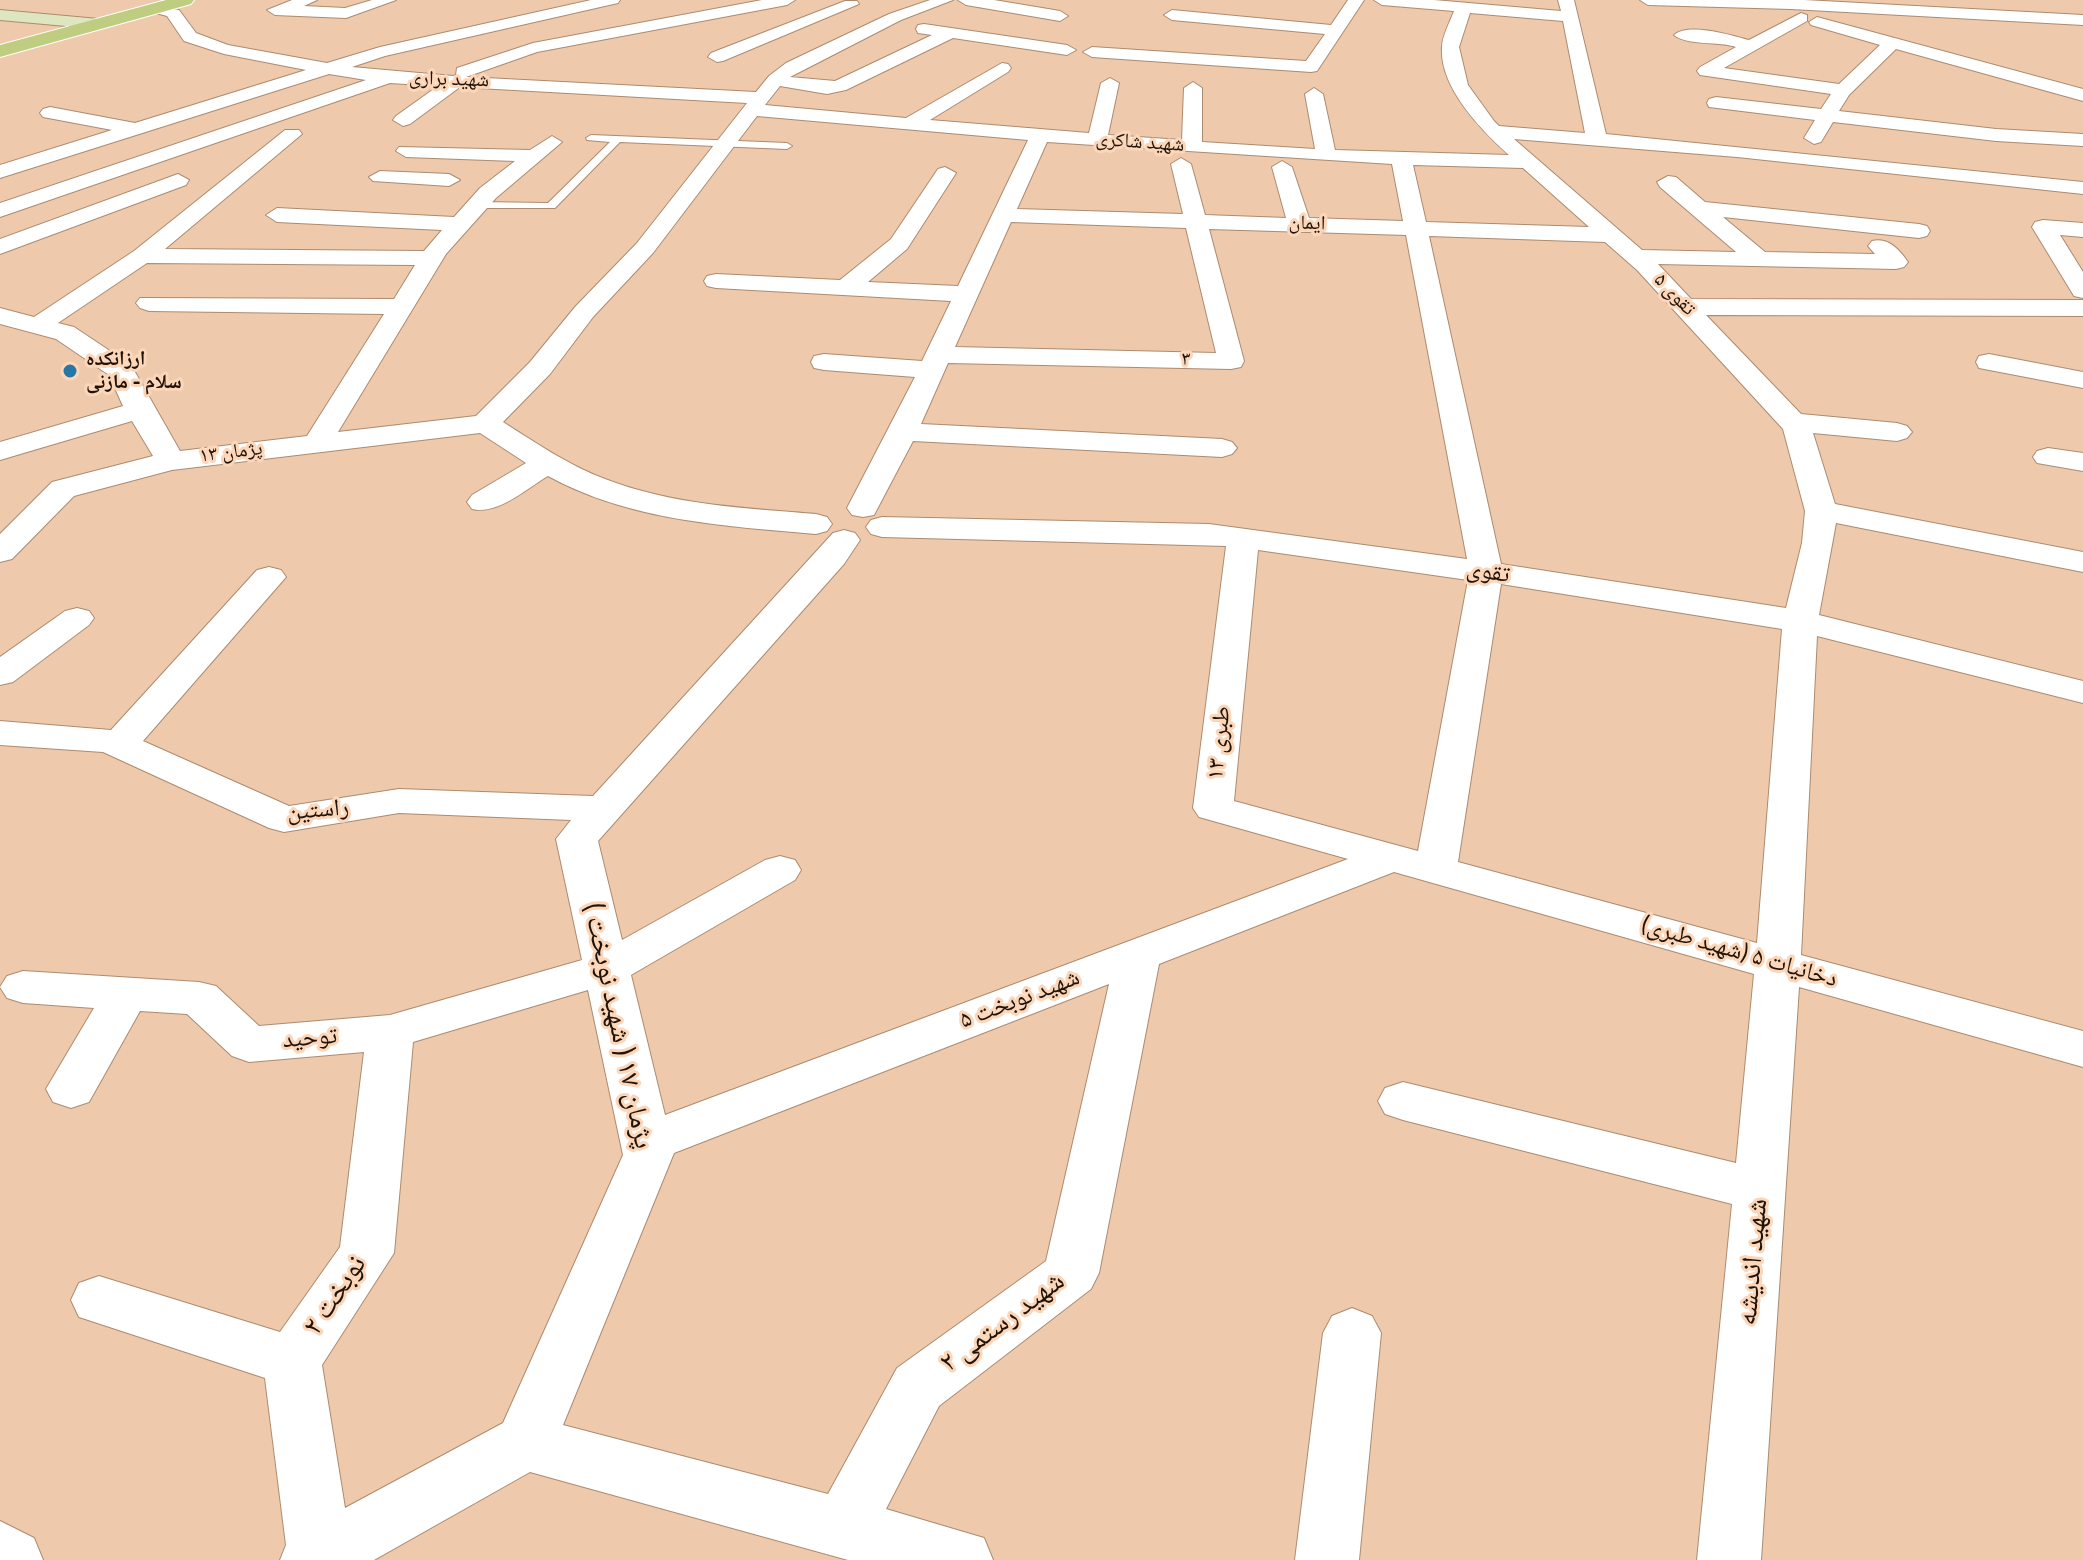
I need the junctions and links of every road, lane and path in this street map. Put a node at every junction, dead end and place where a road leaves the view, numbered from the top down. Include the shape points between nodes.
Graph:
1 (185, 0) edge
2 (309, 0) edge
3 (388, 0) edge
4 (612, 0) edge
5 (787, 0) edge
6 (830, 0) edge
7 (945, 0) edge
8 (966, 0) edge
9 (1203, 0) edge
10 (1356, 0) edge
11 (1382, 0) edge
12 (1648, 0) edge
13 (1721, 1) edge
14 (151, 4) edge
15 (1872, 4) edge
16 (1796, 7) edge
17 (2017, 7) edge
18 (1568, 8) edge
19 (1463, 9) junction
20 (870, 10) junction
21 (0, 15) edge
22 (1172, 15) junction
23 (1060, 16) dead end
24 (706, 17) junction
25 (72, 20) junction
26 (2083, 20) edge
27 (1154, 23) dead end
28 (99, 24) junction
29 (1336, 30) junction
30 (778, 33) junction
31 (950, 33) junction
32 (1682, 35) dead end
33 (1999, 37) dead end
34 (584, 38) junction
35 (0, 40) edge
36 (1892, 43) junction
37 (647, 46) dead end
38 (1751, 46) junction
39 (1067, 50) dead end
40 (0, 51) edge
41 (1092, 52) dead end
42 (717, 57) dead end
43 (1836, 63) dead end
44 (1868, 66) junction
45 (325, 68) junction
46 (1002, 68) dead end
47 (391, 78) junction
48 (449, 79) junction
49 (1110, 83) dead end
50 (1193, 88) dead end
51 (1314, 94) dead end
52 (2083, 95) edge
53 (763, 96) junction
54 (1716, 103) dead end
55 (1834, 105) junction
56 (50, 113) dead end
57 (403, 120) dead end
58 (2083, 123) edge
59 (910, 124) junction
60 (135, 129) junction
61 (1494, 131) junction
62 (292, 134) dead end
63 (1040, 136) junction
64 (591, 138) dead end
65 (617, 140) junction
66 (1097, 140) junction
67 (1597, 140) junction
68 (2083, 140) edge
69 (725, 143) junction
70 (787, 146) dead end
71 (406, 151) dead end
72 (1187, 155) junction
73 (1326, 155) junction
74 (1802, 158) junction
75 (40, 159) junction
76 (1402, 161) junction
77 (1527, 162) junction
78 (1282, 167) dead end
79 (115, 171) junction
80 (0, 172) edge
81 (945, 173) dead end
82 (380, 177) dead end
83 (178, 180) junction
84 (501, 182) junction
85 (1668, 182) dead end
86 (226, 187) junction
87 (2083, 188) edge
88 (476, 205) junction
89 (1699, 208) junction
90 (0, 210) edge
91 (277, 215) dead end
92 (1003, 215) junction
93 (1196, 220) junction
94 (1905, 222) dead end
95 (460, 224) junction
96 (1299, 224) junction
97 (1416, 228) junction
98 (2083, 230) edge
99 (1611, 235) junction
100 (1880, 246) dead end
101 (0, 247) edge
102 (142, 256) junction
103 (1636, 257) junction
104 (431, 258) junction
105 (1759, 259) junction
106 (716, 281) dead end
107 (845, 288) junction
108 (2083, 291) edge
109 (966, 294) junction
110 (149, 303) dead end
111 (401, 307) junction
112 (1686, 307) junction
113 (2083, 308) edge
114 (0, 316) edge
115 (39, 325) junction
116 (824, 362) dead end
117 (935, 362) junction
118 (1989, 362) dead end
119 (2083, 380) edge
120 (140, 410) junction
121 (487, 422) junction
122 (1793, 422) junction
123 (903, 432) junction
124 (1897, 432) dead end
125 (318, 442) junction
126 (1222, 448) dead end
127 (0, 451) edge
128 (2048, 457) dead end
129 (171, 461) junction
130 (2083, 462) edge
131 (548, 463) junction
132 (483, 502) dead end
133 (1821, 511) junction
134 (851, 524) junction
135 (2036, 524) dead end
136 (1243, 539) junction
137 (0, 552) edge
138 (2051, 555) junction
139 (2083, 562) edge
140 (1486, 572) junction
141 (269, 577) dead end
142 (77, 618) dead end
143 (1800, 621) junction
144 (0, 674) edge
145 (2083, 692) edge
146 (0, 733) edge
147 (118, 745) junction
148 (604, 809) junction
149 (1415, 863) junction
150 (780, 870) dead end
151 (1138, 954) junction
152 (1778, 964) junction
153 (606, 969) junction
154 (23, 987) dead end
155 (126, 994) junction
156 (390, 1032) junction
157 (2083, 1049) edge
158 (71, 1089) dead end
159 (1403, 1101) dead end
160 (646, 1143) junction
161 (1761, 1190) junction
162 (99, 1300) dead end
163 (1352, 1333) dead end
164 (292, 1361) junction
165 (525, 1443) junction
166 (843, 1528) junction
167 (0, 1552) edge
168 (316, 1558) edge
169 (11, 1560) edge
170 (961, 1560) edge
171 (1327, 1560) edge
172 (1729, 1560) edge

1 - 14 main road
2 - 3 street via 275,10 346,13
4 - 45 street
5 - 24 street
6 - 20 street
7 - 20 street via 907,13
8 - 23 street
9 - 22 street
10 - 29 street
11 - 19 street
12 - 13 street
13 - 16 street
14 - 25 main road
14 - 28 main road
14 - 45 street, شهید براری via 173,13 190,37 224,49
15 - 16 street
15 - 17 street via 1907,18
16 - 36 street
16 - 38 street
17 - 26 street
17 - 33 street via 2018,21
18 - 19 street
18 - 67 street
19 - 61 street, تقوی ۵ via 1450,47 1459,85
20 - 30 street
20 - 31 street
20 - 53 street via 792,67
21 - 25 main road
22 - 27 street
22 - 29 street
24 - 30 street
24 - 34 street
25 - 28 main road
25 - 35 main road
28 - 40 main road
29 - 41 street via 1316,48 1311,67
30 - 42 street
31 - 39 street
31 - 53 street via 840,86
32 - 38 street via 1721,37
34 - 37 street
34 - 48 street via 533,48
36 - 44 street
36 - 52 street
38 - 55 street via 1706,71
43 - 44 street
44 - 55 street
45 - 47 street, شهید براری
45 - 60 street
46 - 59 street
47 - 48 street, شهید براری
47 - 79 street
48 - 53 street, شهید براری
48 - 57 street
49 - 66 street
50 - 72 street, ۳
51 - 73 street
53 - 59 street, شهید شاکری
53 - 69 street
54 - 55 street
55 - 58 street
55 - 68 street via 1996,135
55 - 74 street
56 - 60 street
59 - 63 street, شهید شاکری
60 - 75 street
61 - 67 street
61 - 77 street, تقوی ۵
62 - 86 street
63 - 66 street, شهید شاکری
63 - 92 street, پژمان ۱۷ ( شهید نوبخت )
64 - 65 lane
65 - 69 lane
65 - 88 lane via 551,206
66 - 72 street, شهید شاکری
67 - 74 street via 1720,141
69 - 70 lane
69 - 121 street via 645,248
71 - 84 street via 543,149
72 - 73 street, شهید شاکری
72 - 93 street, ۳
73 - 76 street, شهید شاکری
74 - 87 street
75 - 79 street
75 - 80 street
76 - 77 street, شهید شاکری
76 - 97 street
77 - 99 street, تقوی ۵
78 - 96 street
79 - 83 street
79 - 90 street
81 - 107 street via 899,244
82 - 84 street
83 - 86 street
83 - 101 street
84 - 88 street
85 - 89 street
86 - 102 street
88 - 95 street
89 - 94 street
89 - 105 street
91 - 95 street
92 - 93 street, ایمان
92 - 109 street, پژمان ۱۷ ( شهید نوبخت )
93 - 96 street, ایمان
93 - 117 street, ۳ via 1231,361
95 - 104 street
96 - 97 street, ایمان
97 - 99 street, ایمان
97 - 140 street
98 - 108 street via 2043,227
99 - 103 street, تقوی ۵
100 - 105 street via 1896,262
102 - 104 street
102 - 115 street
103 - 105 street
103 - 112 street, تقوی ۵
104 - 111 street
106 - 107 street
107 - 109 street
109 - 117 street, پژمان ۱۷ ( شهید نوبخت )
110 - 111 street
111 - 125 street
112 - 113 street
112 - 122 street, تقوی ۵
114 - 115 street
115 - 120 street via 65,333 121,371
116 - 117 street
117 - 123 street, پژمان ۱۷ ( شهید نوبخت )
118 - 119 street
120 - 127 street
120 - 129 street
121 - 125 street, پژمان ۱۳
121 - 131 street, تقوی
122 - 124 street
122 - 133 street, تقوی ۵
123 - 126 street
123 - 134 street, پژمان ۱۷ ( شهید نوبخت )
125 - 129 street, پژمان ۱۳
128 - 130 street
129 - 137 street, پژمان ۱۳ via 63,489
131 - 132 street
131 - 134 street, تقوی via 592,485 689,513
133 - 138 street
133 - 143 street, تقوی ۵
134 - 136 street, تقوی
134 - 148 street, پژمان ۱۷ ( شهید نوبخت ) via 832,557
135 - 138 street
136 - 140 street, تقوی
136 - 149 street, طبری ۱۳ via 1213,808
138 - 139 street
140 - 143 street, تقوی
140 - 149 street
141 - 147 street
142 - 144 street
143 - 145 street, تقوی
143 - 152 street, شهید اندیشه
146 - 147 street, راستین
147 - 148 street, راستین via 284,819 399,801
148 - 153 street, پژمان ۱۷ ( شهید نوبخت ) via 577,839
149 - 151 street, شهید نوبخت ۵
149 - 152 street, دخانیات ۵ (شهید طبری)
150 - 153 street, توحید
151 - 160 street, شهید نوبخت ۵
151 - 166 street, شهید رستمی ۲ via 1071,1273 918,1387
152 - 157 street, دخانیات ۵ (شهید طبری)
152 - 161 street, شهید اندیشه
153 - 156 street, توحید
153 - 160 street, پژمان ۱۷ ( شهید نوبخت )
154 - 155 street, توحید
155 - 156 street, توحید via 199,998 249,1044
155 - 158 street
156 - 164 street, نوبخت ۲ via 367,1253
159 - 161 street
160 - 165 street, پژمان ۱۷ ( شهید نوبخت ) via 649,1155
161 - 172 street, شهید اندیشه
162 - 164 street
163 - 171 street
164 - 168 street, نوبخت ۲
165 - 166 street
165 - 168 street
166 - 170 street
167 - 169 street

